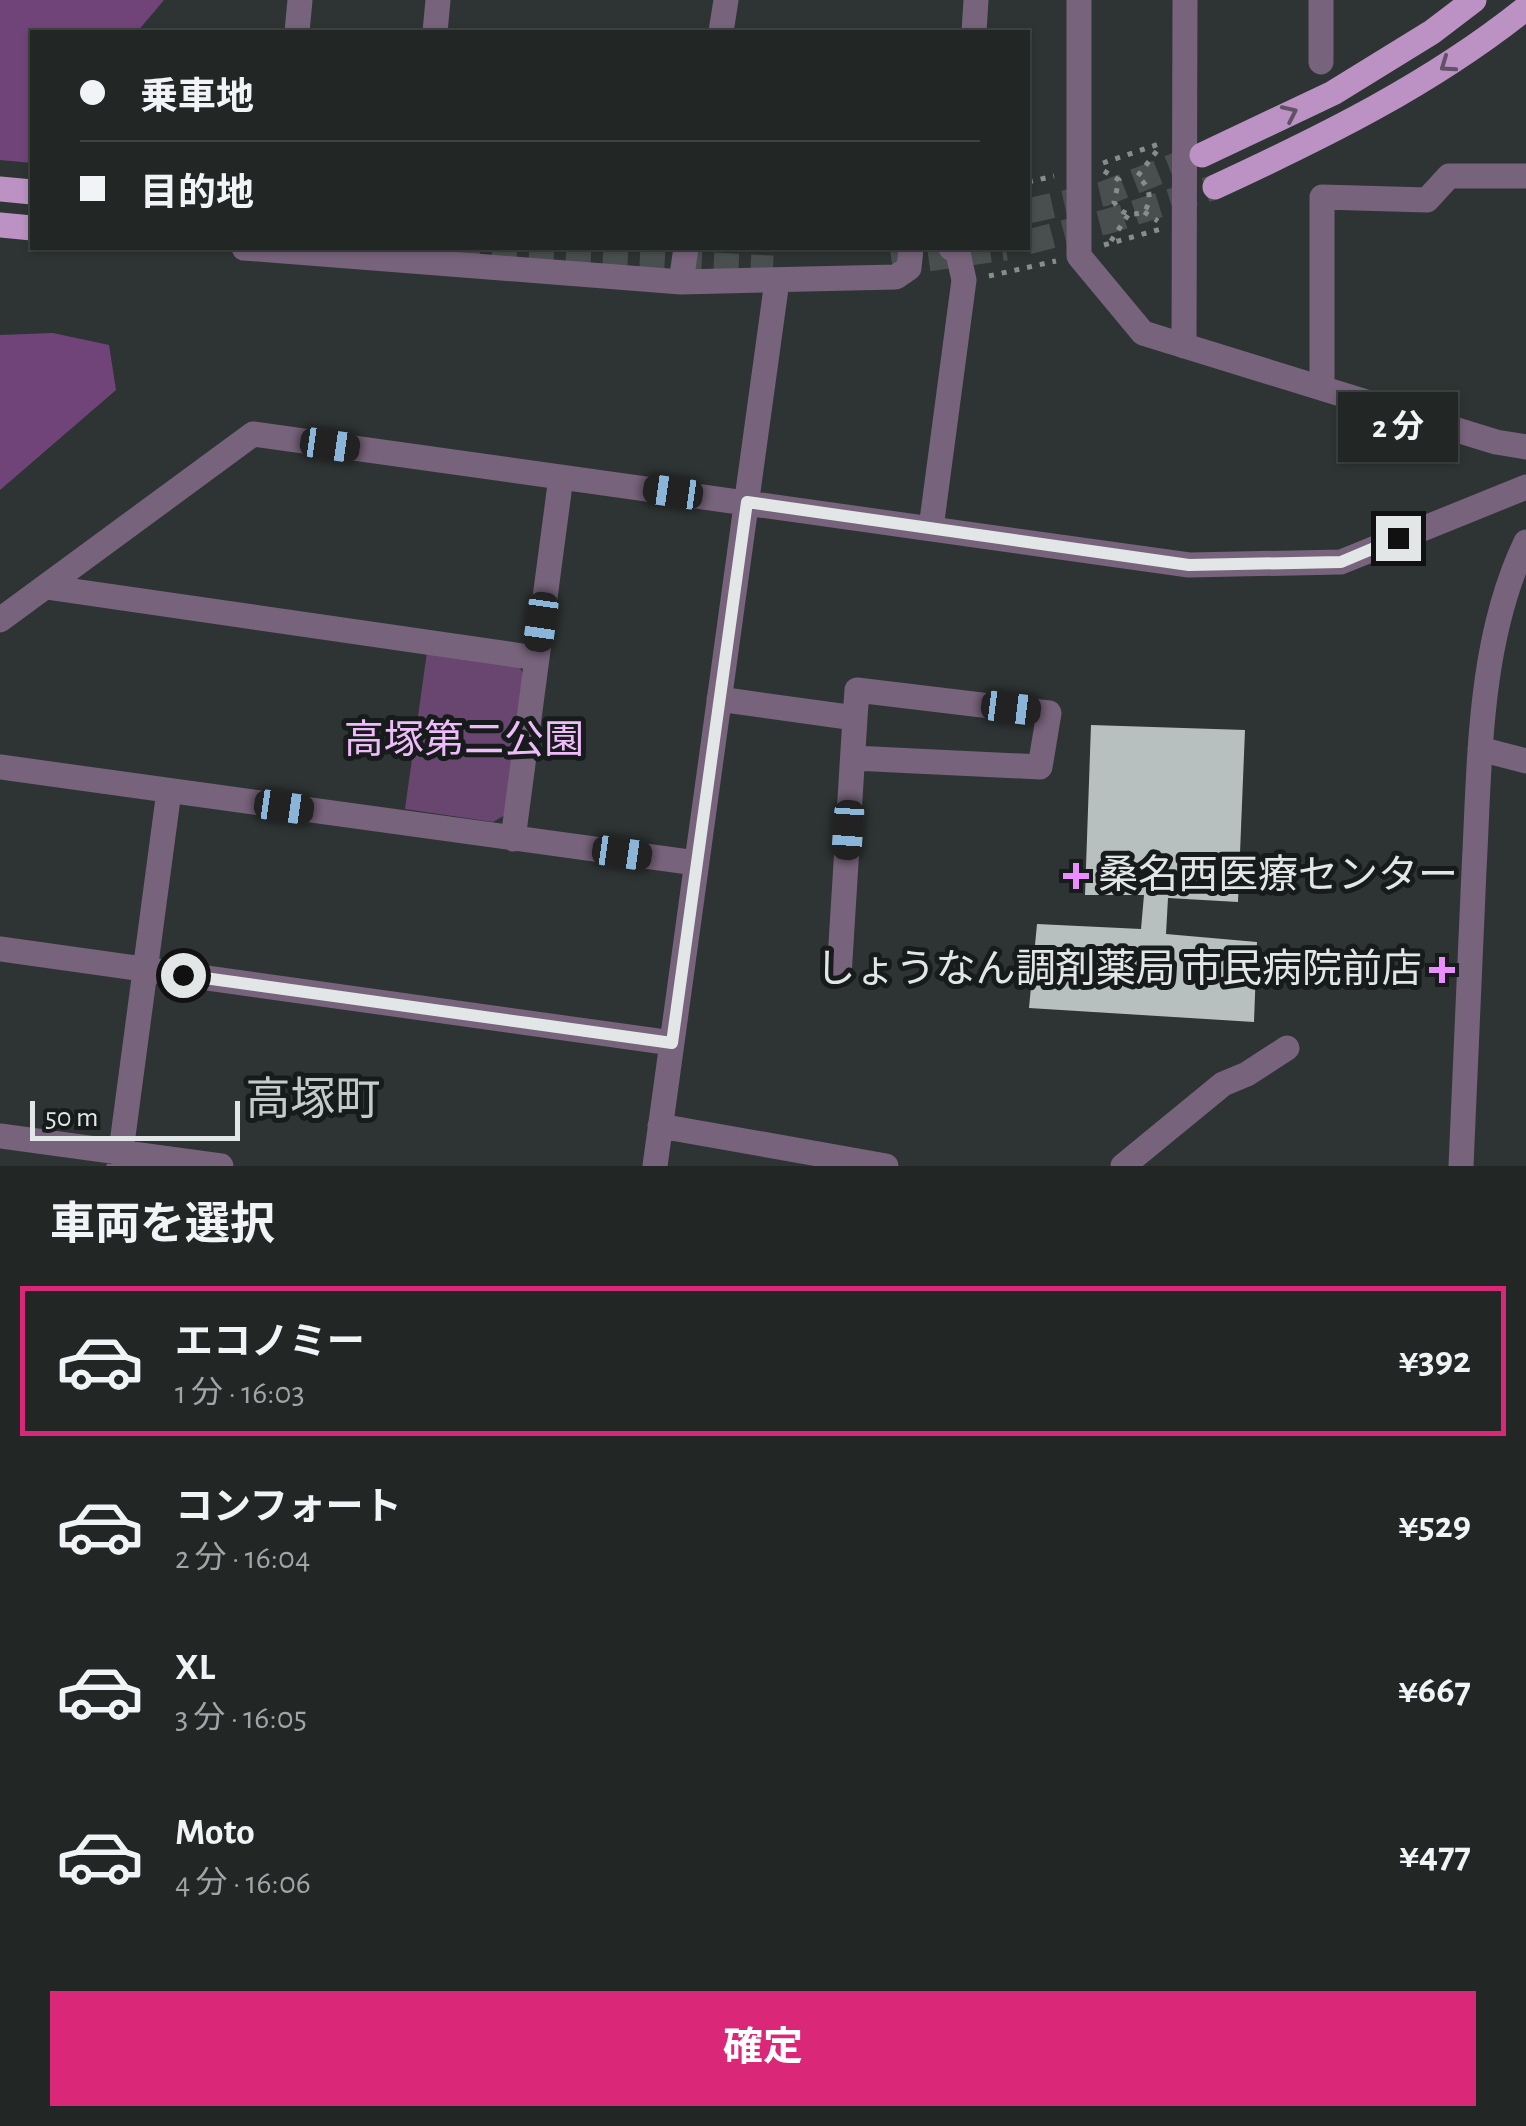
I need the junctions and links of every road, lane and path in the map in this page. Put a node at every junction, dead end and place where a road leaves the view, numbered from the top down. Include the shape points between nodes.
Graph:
1 (300, 0) edge
2 (438, 0) edge
3 (726, 0) edge
4 (976, 0) edge
5 (1079, 0) edge
6 (1185, 0) edge
7 (1321, 0) edge
8 (1474, 0) edge
9 (1526, 8) edge
10 (298, 30) edge
11 (435, 30) edge
12 (721, 30) edge
13 (974, 30) edge
14 (1321, 62) dead end
15 (1164, 142) dead end
16 (1202, 155) tunnel mouth
17 (1097, 165) dead end
18 (1526, 176) edge
19 (1137, 177) junction
20 (1119, 180) junction
21 (1215, 187) tunnel mouth
22 (0, 189) edge
23 (30, 192) edge
24 (1128, 215) junction
25 (0, 226) edge
26 (30, 228) edge
27 (1109, 243) dead end
28 (270, 250) edge
29 (686, 250) edge
30 (912, 250) tunnel mouth
31 (954, 250) edge
32 (776, 281) junction
33 (681, 282) junction
34 (1184, 346) junction
35 (1322, 388) junction
36 (1526, 447) edge
37 (561, 477) junction
38 (1526, 487) edge
39 (747, 502) junction
40 (931, 528) junction
41 (1526, 544) edge
42 (46, 587) junction
43 (0, 620) edge
44 (536, 658) junction
45 (718, 699) junction
46 (855, 718) junction
47 (1480, 749) junction
48 (853, 758) junction
49 (1526, 762) edge
50 (0, 768) edge
51 (169, 791) junction
52 (512, 838) junction
53 (696, 863) junction
54 (0, 950) edge
55 (146, 970) junction
56 (839, 976) dead end
57 (672, 1043) junction
58 (1287, 1048) dead end
59 (660, 1126) junction
60 (0, 1136) edge
61 (120, 1159) edge
62 (221, 1166) edge
63 (655, 1166) edge
64 (886, 1166) edge
65 (1123, 1166) edge
66 (1461, 1166) edge

1 - 10 street
2 - 11 street
3 - 12 street
4 - 13 street
5 - 34 street via 1079,256 1143,333
6 - 34 street
7 - 14 street
16 -> 8 main road via 1333,93
9 -> 21 main road via 1411,90
15 - 19 path
17 - 20 path
18 - 35 street via 1449,176 1427,200 1322,197
19 - 20 path
19 - 24 path via 1150,200 1144,212
20 - 24 path via 1114,202
22 - 23 main road
24 - 27 path
25 - 26 main road
28 - 33 street
29 - 33 street
30 - 32 street via 908,268 896,277
31 - 40 street via 964,280
32 - 33 street
32 - 39 street
34 - 35 street
35 - 36 street
37 - 39 street
37 - 42 street via 254,434
37 - 44 street
38 - 40 street via 1341,562 1189,565
39 - 40 street
39 - 45 street
41 - 47 street via 1496,632
42 - 43 street
42 - 44 street
44 - 52 street
45 - 46 street
45 - 53 street
46 - 48 street
46 - 48 street via 857,690 1049,713 1040,767
47 - 49 street
47 - 66 street
48 - 56 street
50 - 51 street
51 - 52 street
51 - 55 street
52 - 53 street
53 - 57 street
54 - 55 street
55 - 57 street
55 - 61 street
57 - 59 street
58 - 65 street via 1223,1084
59 - 63 street
59 - 64 street
60 - 61 street
61 - 62 street

